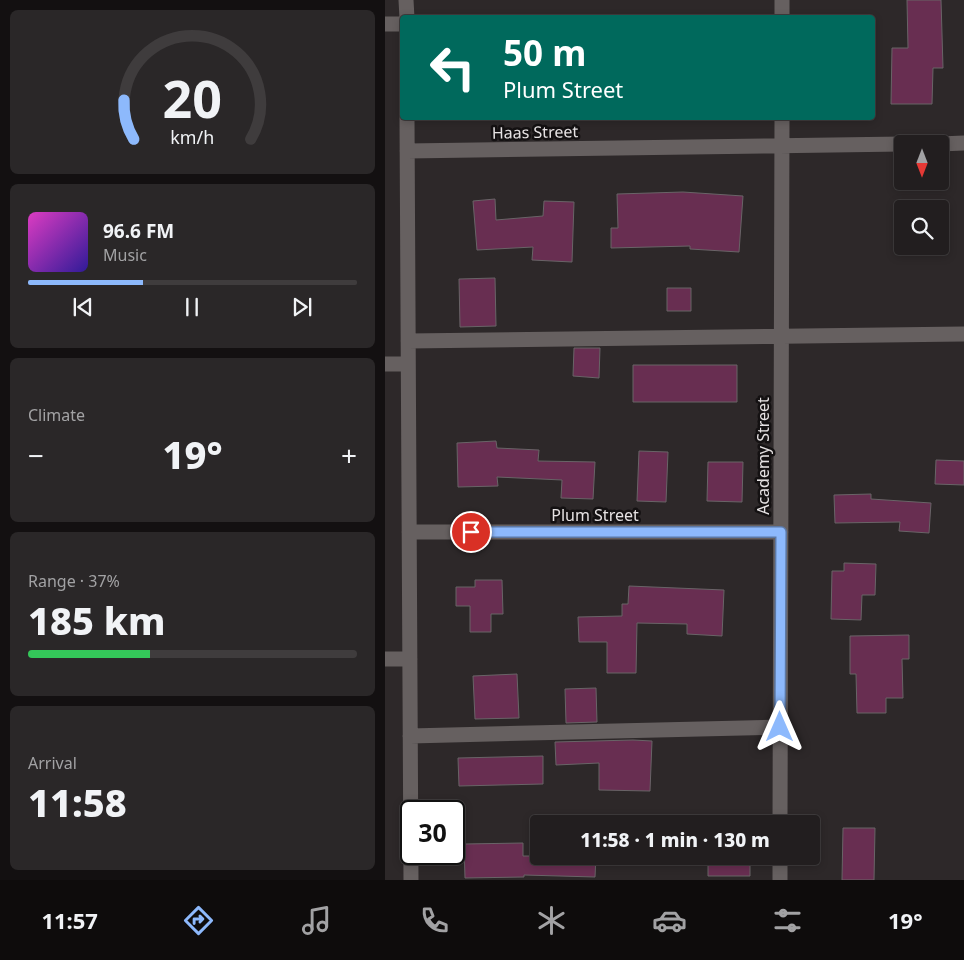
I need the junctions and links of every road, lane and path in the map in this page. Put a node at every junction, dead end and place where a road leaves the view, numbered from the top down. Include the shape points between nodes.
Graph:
1 (406, 0) edge
2 (782, 0) edge
3 (407, 15) edge
4 (782, 15) edge
5 (385, 24) edge
6 (400, 24) edge
7 (407, 120) edge
8 (782, 120) edge
9 (894, 144) edge
10 (949, 144) edge
11 (964, 144) edge
12 (781, 146) junction
13 (407, 151) junction
14 (964, 334) edge
15 (781, 336) junction
16 (408, 341) junction
17 (385, 364) edge
18 (408, 364) junction
19 (409, 532) junction
20 (781, 532) junction
21 (385, 659) edge
22 (410, 659) junction
23 (780, 727) junction
24 (410, 736) junction
25 (780, 815) edge
26 (780, 865) edge
27 (411, 880) edge
28 (780, 880) edge

1 - 3 street
2 - 4 street
5 - 6 street
7 - 13 street
8 - 12 street, Academy Street
9 - 12 street, Haas Street
10 - 11 street
12 - 13 street, Haas Street
12 - 15 street, Academy Street
13 - 16 street
14 - 15 street
15 - 16 street
15 - 20 street, Academy Street
16 - 18 street
17 - 18 street
18 - 19 street
19 - 20 street, Plum Street
19 - 22 street
20 - 23 street, Academy Street
21 - 22 street
22 - 24 street
23 - 24 street
23 - 25 street, Academy Street
24 - 27 street
26 - 28 street

